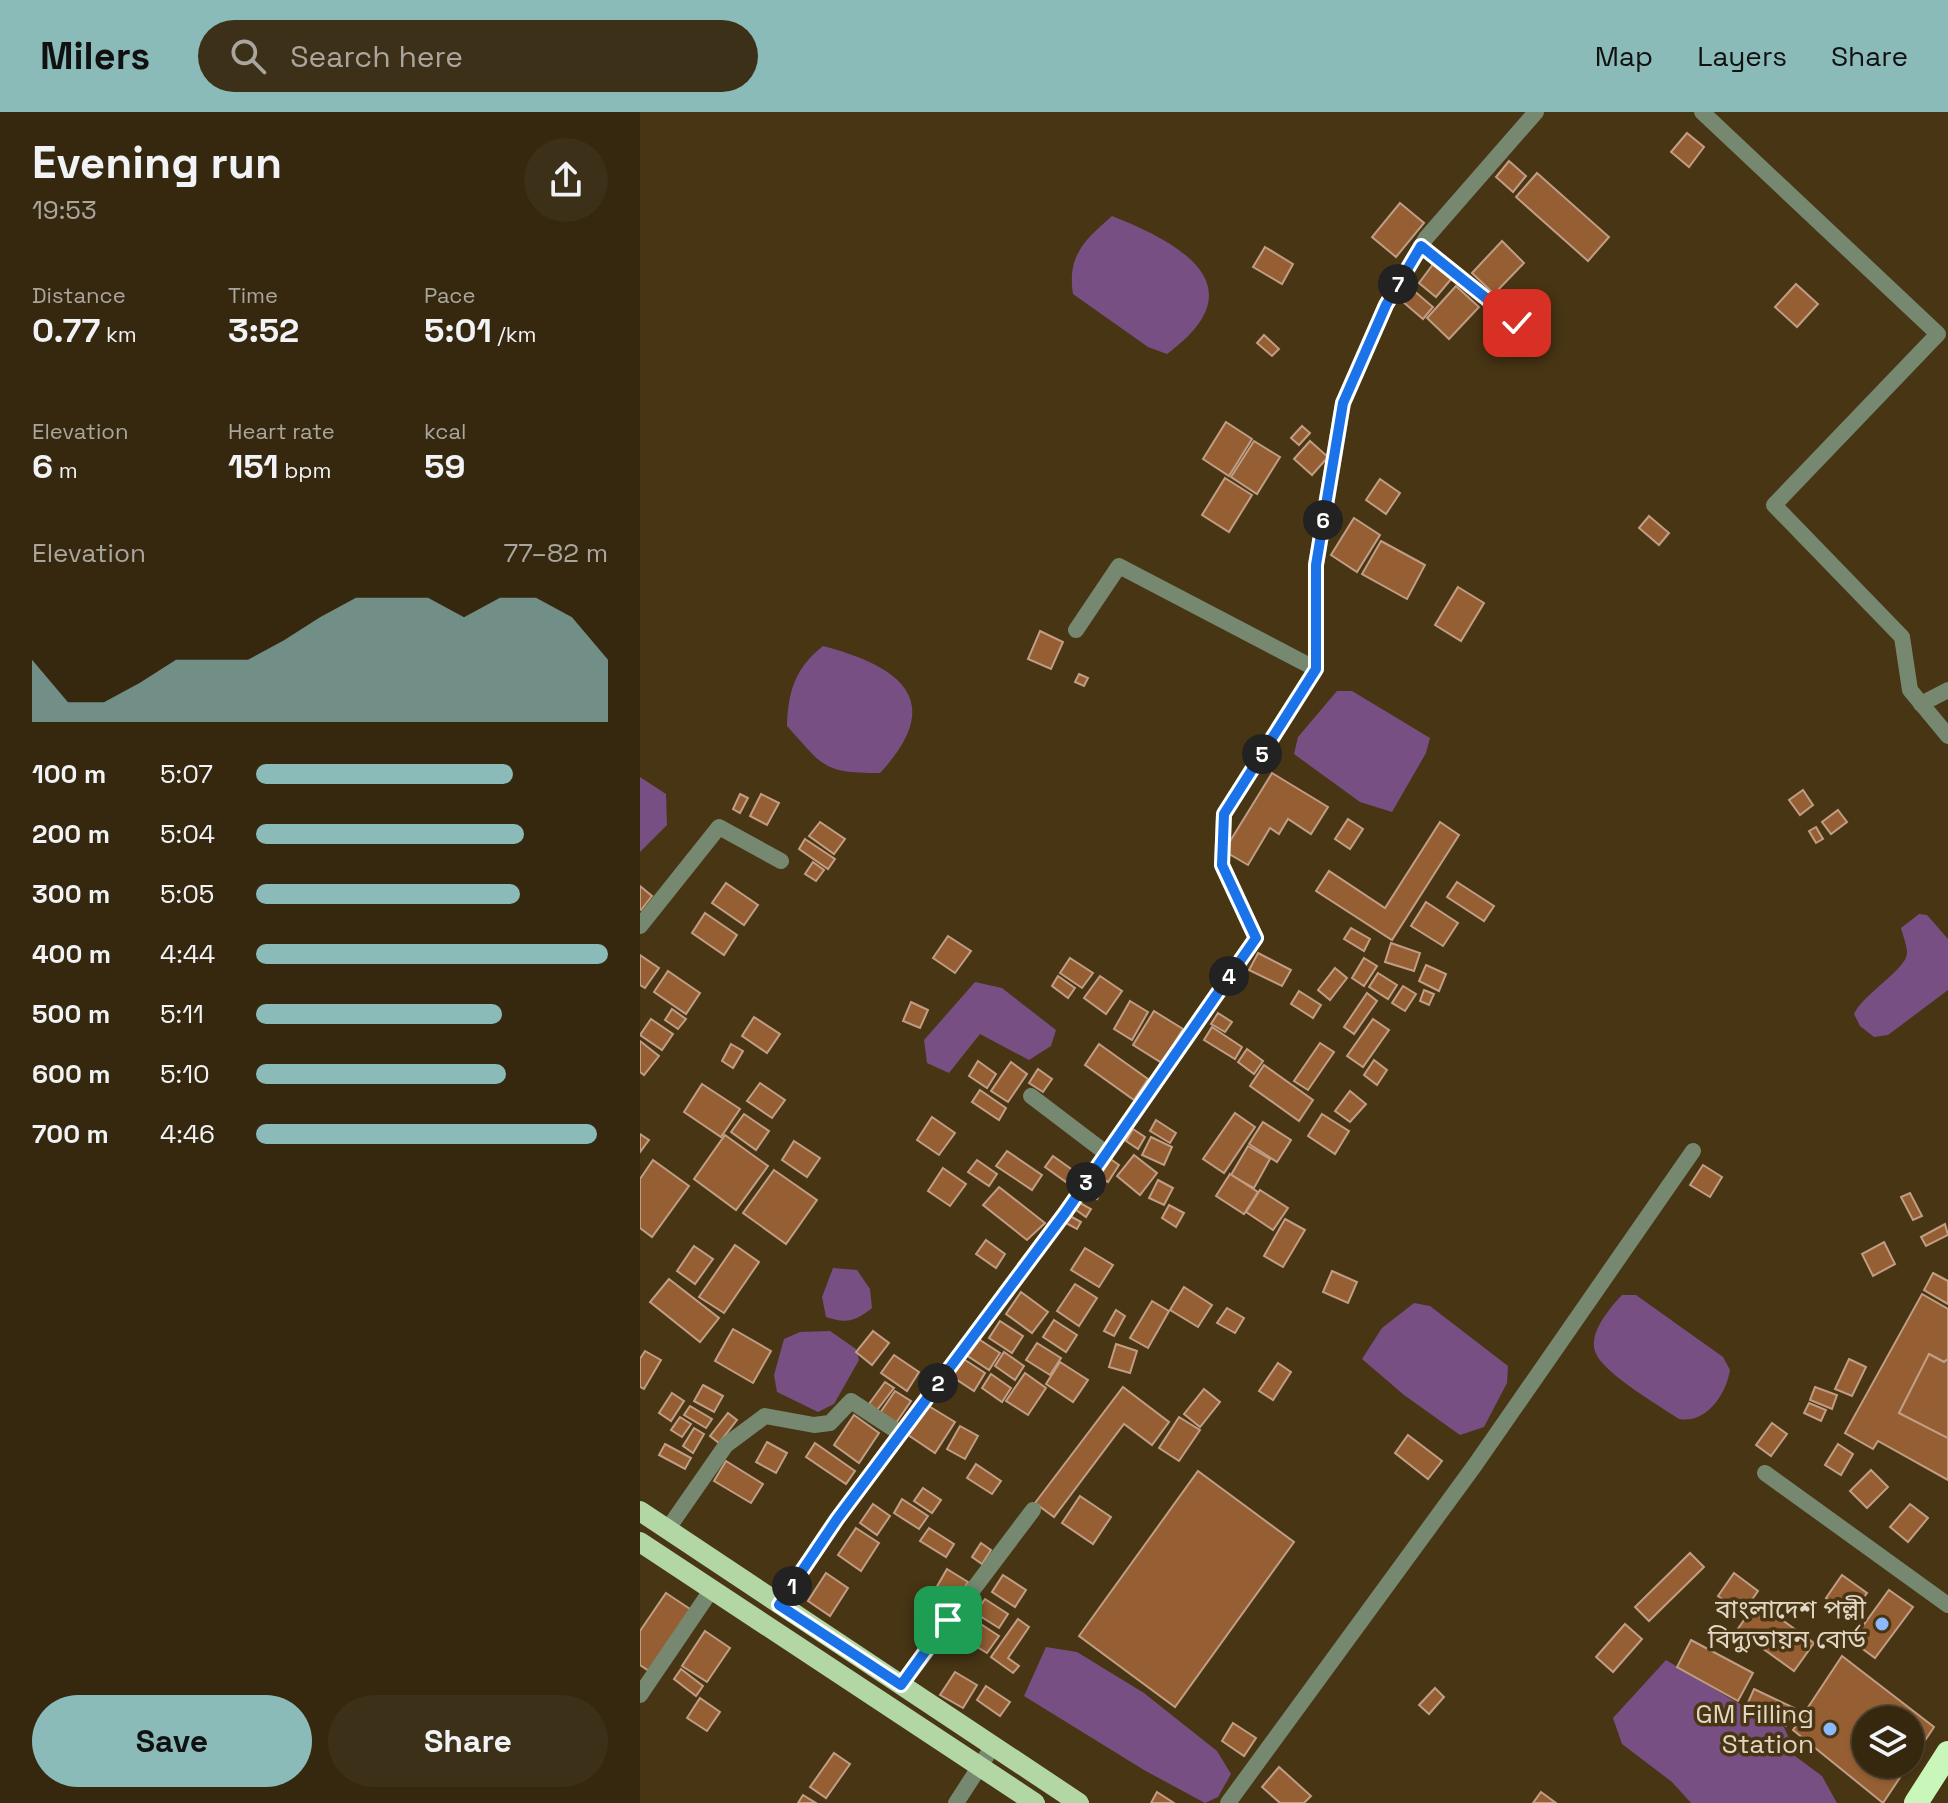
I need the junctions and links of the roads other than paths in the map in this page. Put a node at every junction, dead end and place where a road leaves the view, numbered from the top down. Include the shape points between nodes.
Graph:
1 (1536, 112) edge
2 (1702, 112) edge
3 (1421, 246) junction
4 (1517, 323) dead end
5 (1943, 329) edge
6 (1076, 630) dead end
7 (1316, 669) junction
8 (1948, 690) edge
9 (1921, 704) junction
10 (1948, 736) edge
11 (781, 861) dead end
12 (640, 926) edge
13 (1031, 1096) dead end
14 (1693, 1151) dead end
15 (1106, 1153) junction
16 (900, 1433) junction
17 (1765, 1473) dead end
18 (1033, 1510) dead end
19 (640, 1511) edge
20 (667, 1530) junction
21 (640, 1542) edge
22 (712, 1589) junction
23 (779, 1605) junction
24 (1948, 1605) edge
25 (901, 1685) junction
26 (640, 1695) edge
27 (993, 1746) junction
28 (1948, 1753) edge
29 (980, 1766) junction
30 (956, 1803) edge
31 (1035, 1803) edge
32 (1079, 1803) edge
33 (1228, 1803) edge
34 (1916, 1803) edge

1 - 3 street
2 - 5 street
3 - 4 street
3 - 7 street via 1386,305 1343,403 1316,565
5 - 9 street via 1774,505 1902,637 1910,690
6 - 7 street via 1119,566
7 - 15 street via 1224,814 1222,865 1256,938
8 - 9 street
9 - 10 street
11 - 12 street via 719,827
13 - 15 street
14 - 33 street via 1475,1465
15 - 16 street
16 - 20 street via 851,1401 830,1423 765,1416 726,1445
16 - 23 street
17 - 24 street
18 - 25 street
19 - 20 main road
20 - 23 main road
21 - 22 main road
22 - 26 street
22 - 29 main road
23 - 25 main road
25 - 27 main road
27 - 29 street
27 - 32 main road
28 - 34 highway
29 - 30 street
29 - 31 main road

